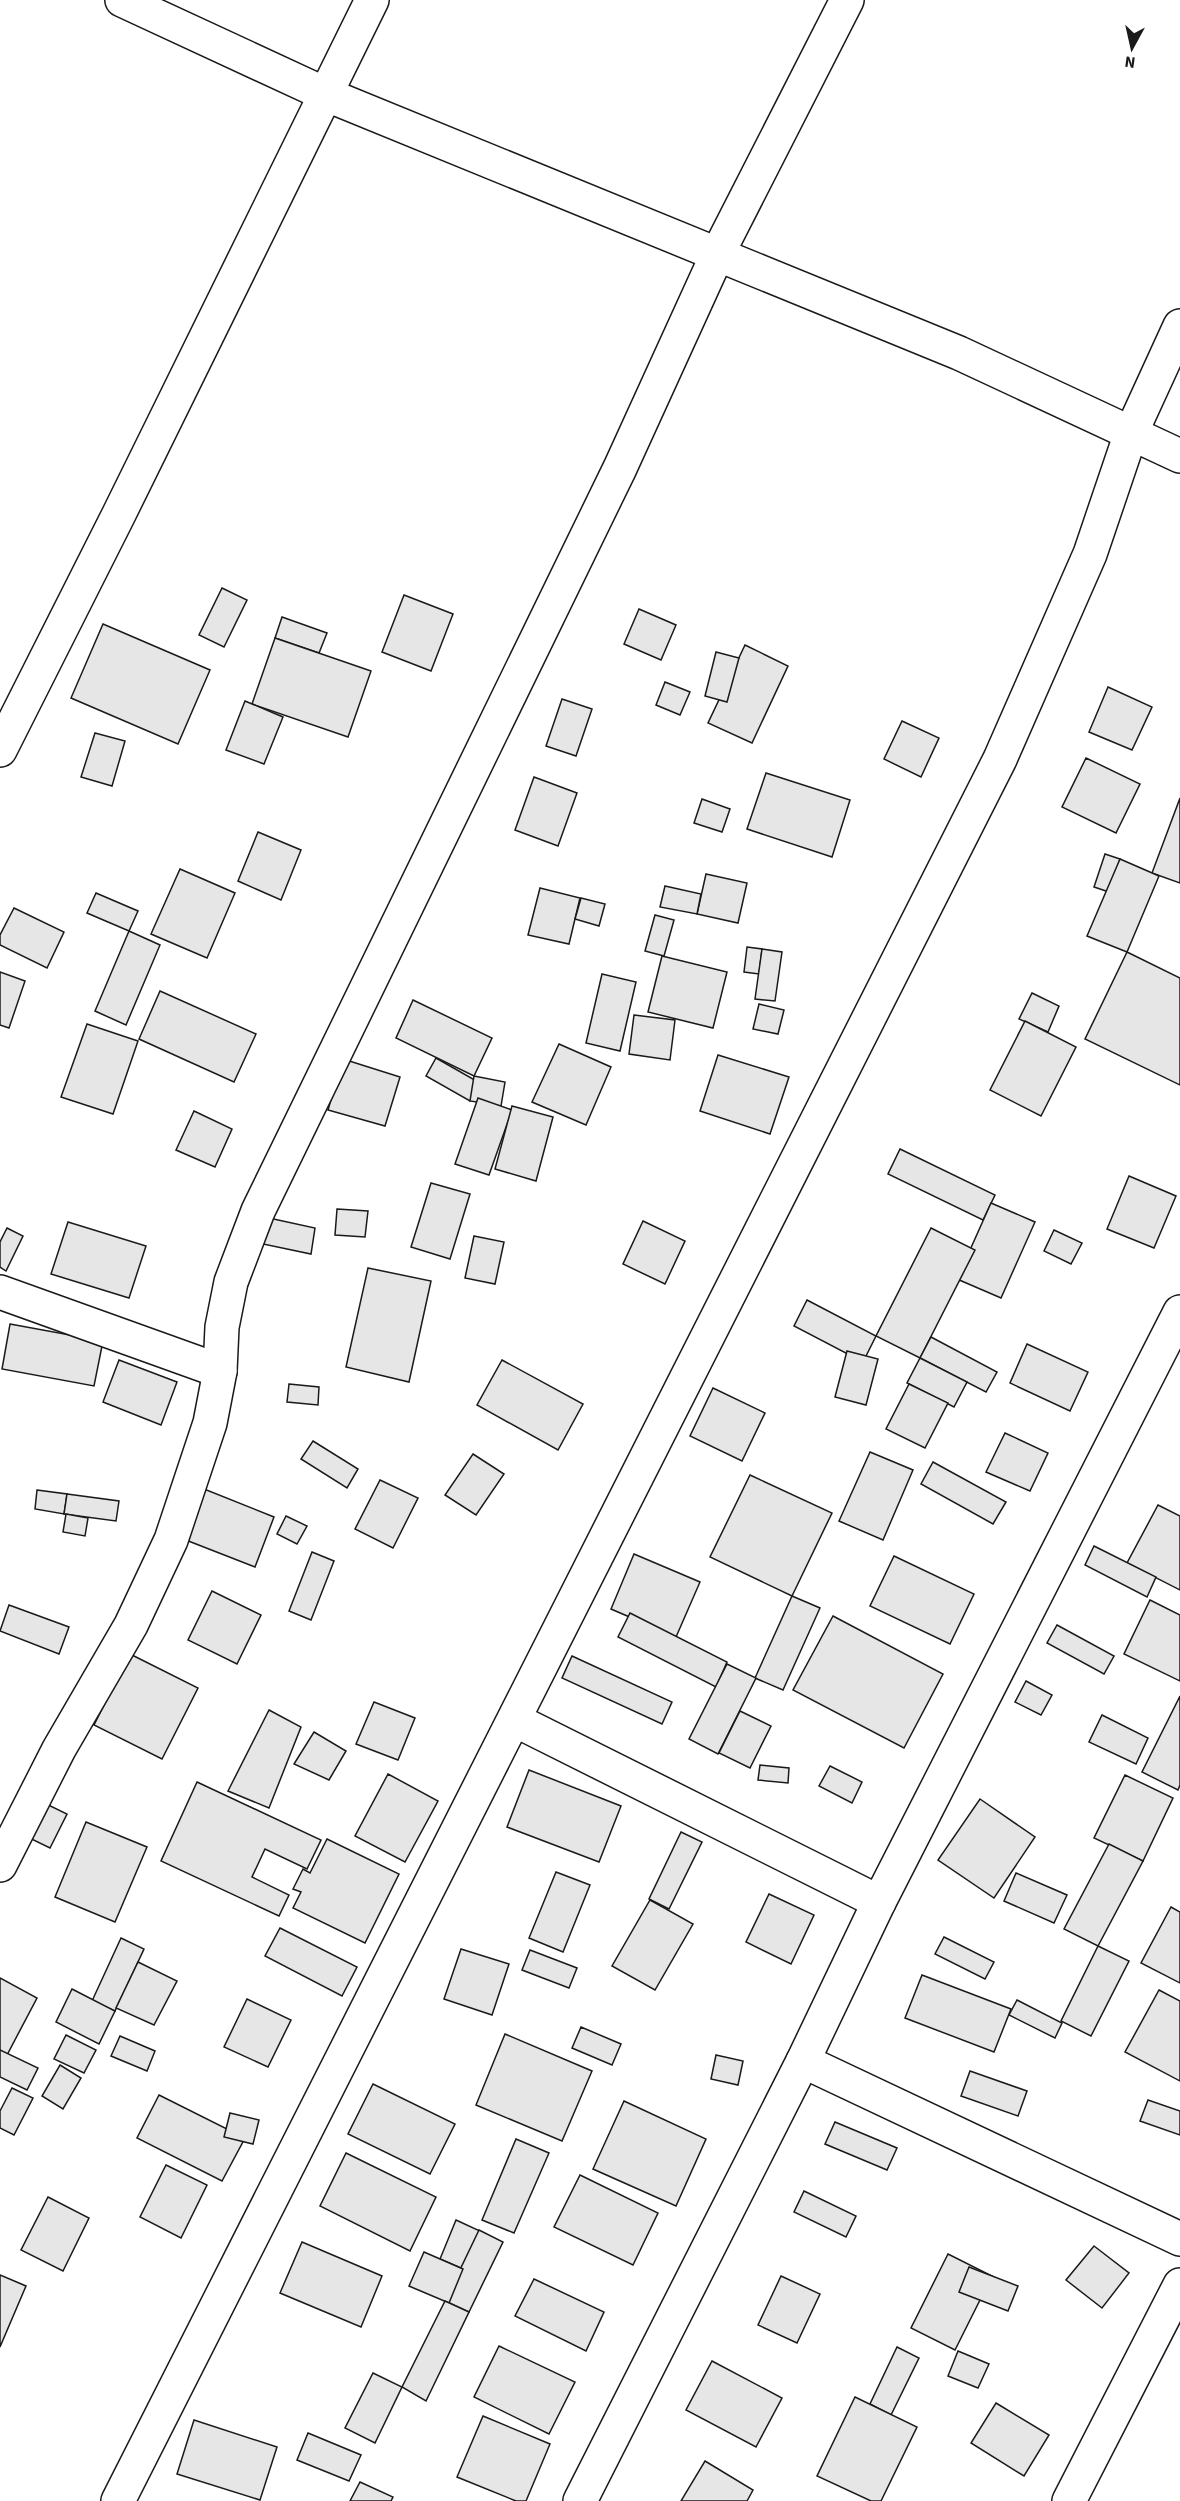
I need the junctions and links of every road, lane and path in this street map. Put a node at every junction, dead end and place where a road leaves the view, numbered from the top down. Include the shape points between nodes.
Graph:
1 (122, 0) edge
2 (372, 0) edge
3 (847, 0) edge
4 (325, 94) junction
5 (718, 253) junction
6 (1180, 326) edge
7 (1131, 433) junction
8 (1180, 456) edge
9 (0, 750) edge
10 (0, 1292) edge
11 (1180, 1312) edge
12 (220, 1371) junction
13 (515, 1720) junction
14 (0, 1865) edge
15 (879, 1902) junction
16 (803, 2061) junction
17 (1180, 2239) edge
18 (1180, 2285) edge
19 (118, 2501) edge
20 (580, 2501) edge
21 (1069, 2501) edge

1 - 4 street
2 - 4 street
3 - 5 street
4 - 5 street
4 - 9 street
5 - 7 street via 959,353
5 - 12 street via 620,468 258,1211 231,1282 222,1327
6 - 7 street
7 - 8 street
7 - 13 street via 1090,554 1000,759
10 - 12 street
11 - 15 street
12 - 14 street via 210,1423 171,1540 131,1625 58,1749
13 - 15 street
13 - 19 street
15 - 16 street
16 - 17 street
16 - 20 street
18 - 21 street

